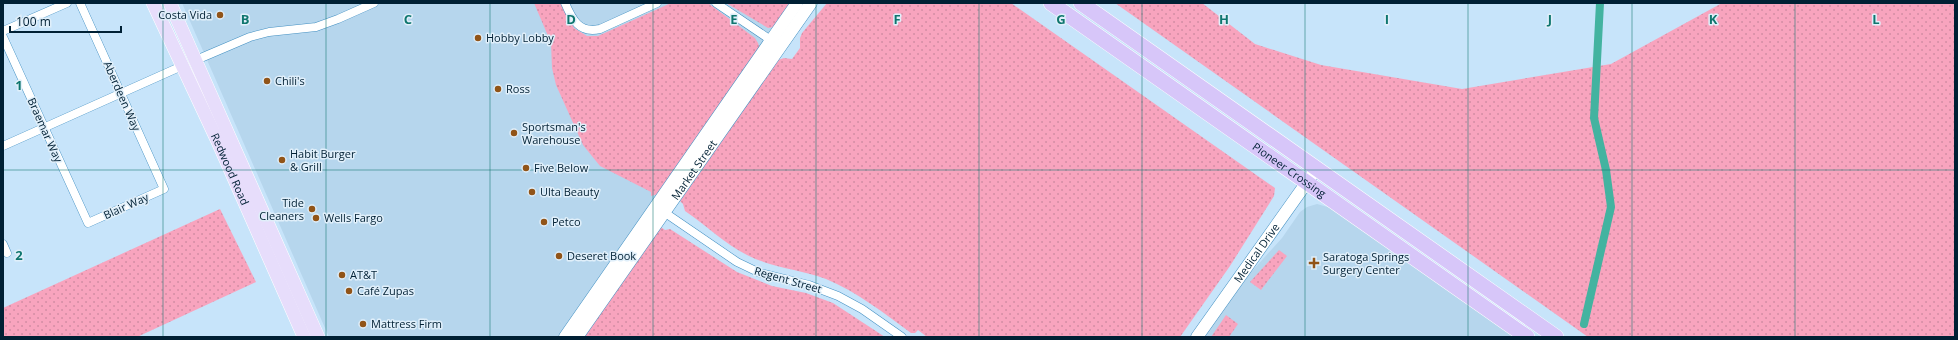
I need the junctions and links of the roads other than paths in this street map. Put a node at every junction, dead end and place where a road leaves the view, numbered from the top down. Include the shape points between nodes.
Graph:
1 (67, 3) edge
2 (80, 3) edge
3 (153, 3) edge
4 (170, 3) edge
5 (374, 3) edge
6 (565, 3) edge
7 (657, 3) edge
8 (716, 3) edge
9 (797, 3) edge
10 (811, 3) edge
11 (1052, 3) edge
12 (1081, 3) edge
13 (3, 31) edge
14 (3, 37) edge
15 (776, 43) junction
16 (196, 60) junction
17 (182, 66) junction
18 (121, 94) junction
19 (44, 128) junction
20 (3, 146) edge
21 (1317, 168) junction
22 (1307, 182) junction
23 (164, 189) joint
24 (660, 210) junction
25 (88, 223) joint
26 (3, 244) edge
27 (7, 254) dead end
28 (304, 337) edge
29 (318, 337) edge
30 (565, 337) edge
31 (577, 337) edge
32 (902, 337) edge
33 (1197, 337) edge
34 (1527, 337) edge
35 (1556, 337) edge

1 - 13 street
2 - 18 street, Aberdeen Way
3 - 17 main road, Redwood Road
4 - 16 main road, Redwood Road
5 - 16 street via 316,27 269,32 250,37
6 - 7 street via 575,23 591,31
8 - 15 street
9 - 15 main road, Market Street
10 - 15 main road, Market Street
11 - 22 highway, Pioneer Crossing
12 - 21 highway, Pioneer Crossing
14 - 19 street, Braemar Way
15 - 24 main road, Market Street
16 - 29 main road, Redwood Road
17 - 18 street
17 - 28 main road, Redwood Road
18 - 19 street
18 - 23 street, Aberdeen Way
19 - 20 street
19 - 25 street, Braemar Way
21 - 22 main road, Medical Drive
21 - 35 highway, Pioneer Crossing
22 - 33 main road, Medical Drive
22 - 34 highway, Pioneer Crossing
23 - 25 street, Blair Way
24 - 30 main road, Market Street
24 - 31 main road, Market Street
24 - 32 street, Regent Street via 737,262 766,274 834,294 862,309
26 - 27 street

